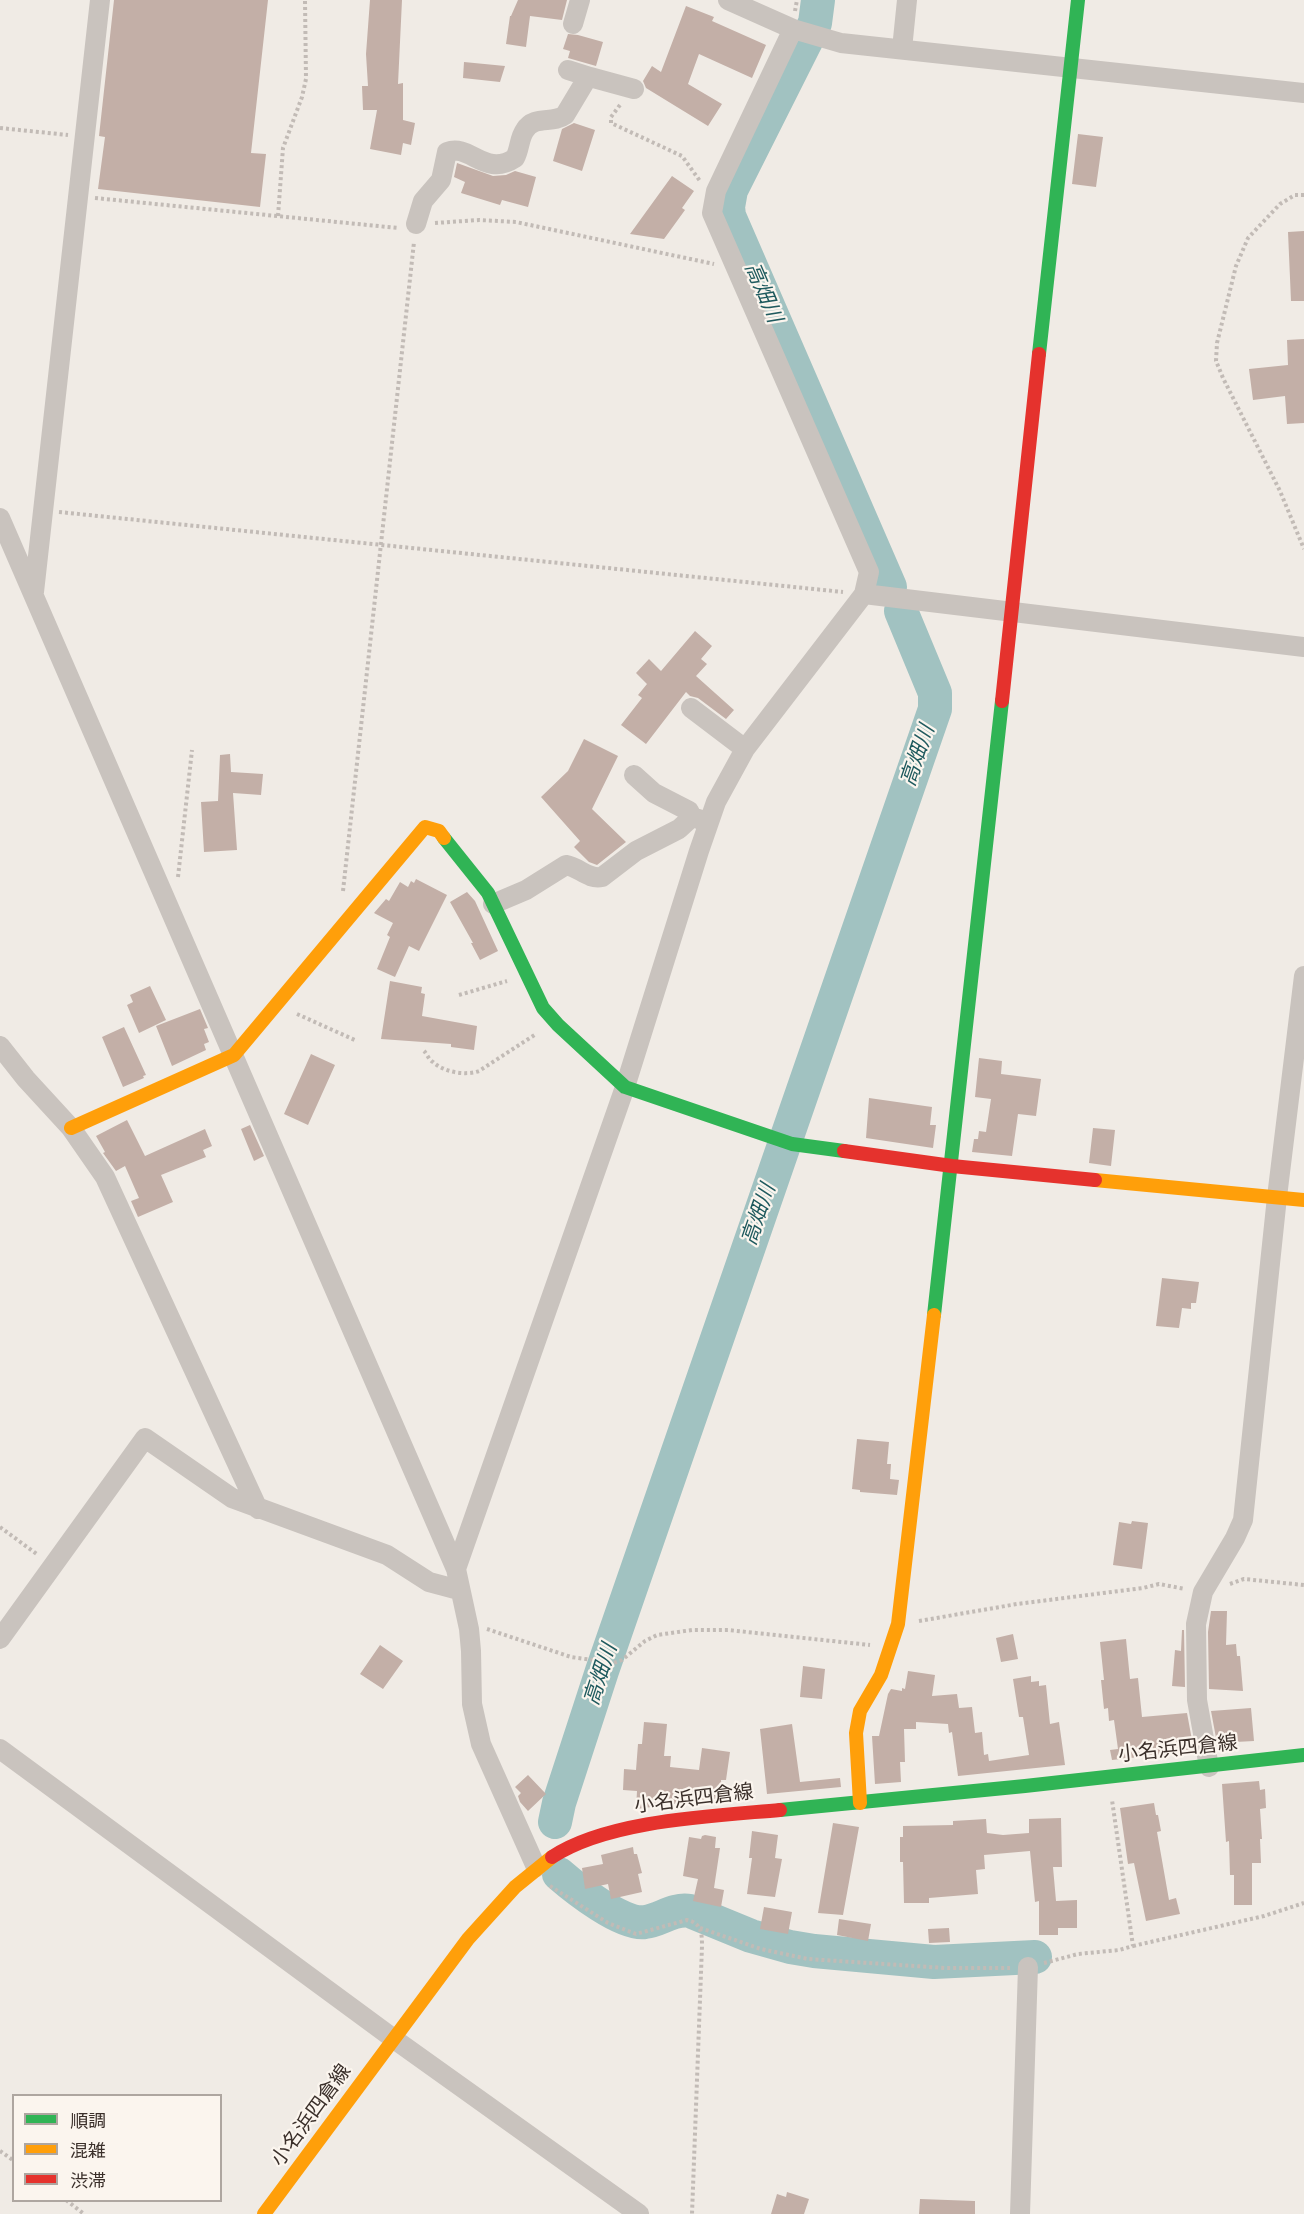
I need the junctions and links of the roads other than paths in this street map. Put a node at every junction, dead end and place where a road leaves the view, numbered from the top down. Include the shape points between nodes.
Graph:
1 (100, 0) edge
2 (580, 0) edge
3 (728, 0) edge
4 (907, 0) edge
5 (1078, 0) edge
6 (573, 24) dead end
7 (797, 31) junction
8 (902, 49) junction
9 (1069, 68) junction
10 (568, 70) dead end
11 (590, 77) junction
12 (634, 89) road end
13 (1304, 93) edge
14 (416, 224) road end
15 (0, 518) edge
16 (864, 594) junction
17 (34, 595) junction
18 (1012, 612) junction
19 (1304, 647) edge
20 (691, 708) dead end
21 (745, 749) junction
22 (634, 775) dead end
23 (700, 820) junction
24 (493, 904) junction
25 (1304, 976) edge
26 (0, 1046) edge
27 (234, 1054) junction
28 (626, 1087) junction
29 (71, 1128) junction
30 (952, 1166) junction
31 (1277, 1197) junction
32 (1304, 1200) edge
33 (258, 1509) junction
34 (456, 1569) junction
35 (459, 1590) junction
36 (0, 1639) edge
37 (0, 1749) edge
38 (1304, 1755) edge
39 (1209, 1767) junction
40 (860, 1803) junction
41 (536, 1867) junction
42 (1028, 1967) road end
43 (394, 2038) junction
44 (264, 2214) edge
45 (639, 2214) edge
46 (1020, 2214) edge

1 - 17 street
2 - 6 street
3 - 7 street
4 - 8 street
5 - 9 street
7 - 8 street via 823,39
7 - 16 street via 716,191 712,213 869,572
8 - 9 street
9 - 13 street
9 - 18 street
10 - 11 street
11 - 12 street
11 - 14 street via 565,116 527,126 515,158 503,165 456,151 447,152 441,180 423,201
15 - 17 street
16 - 18 street
16 - 21 street
17 - 27 street
18 - 19 street
18 - 30 street
20 - 21 street
21 - 23 street
22 - 23 street via 654,793
23 - 24 street via 636,851 602,877 590,876 570,865
23 - 28 street
24 - 27 street via 439,831 425,827
24 - 28 street via 543,1008
25 - 31 street
26 - 29 street
27 - 29 street
27 - 34 street
28 - 30 street via 792,1144
28 - 34 street
29 - 33 street via 105,1177
30 - 31 street
30 - 40 street via 898,1624 881,1675 860,1711 856,1733
31 - 32 street
31 - 39 street via 1242,1520 1203,1592 1197,1624 1197,1700
33 - 35 street via 387,1555 429,1582
33 - 36 street via 232,1498 145,1438
34 - 35 street
35 - 41 street via 469,1629 472,1704 480,1744
37 - 43 street
38 - 39 street, 小名浜四倉線
39 - 40 street, 小名浜四倉線
40 - 41 street, 小名浜四倉線 via 617,1830 571,1846
41 - 43 street, 小名浜四倉線 via 468,1939
42 - 46 street
43 - 44 street, 小名浜四倉線
43 - 45 street

